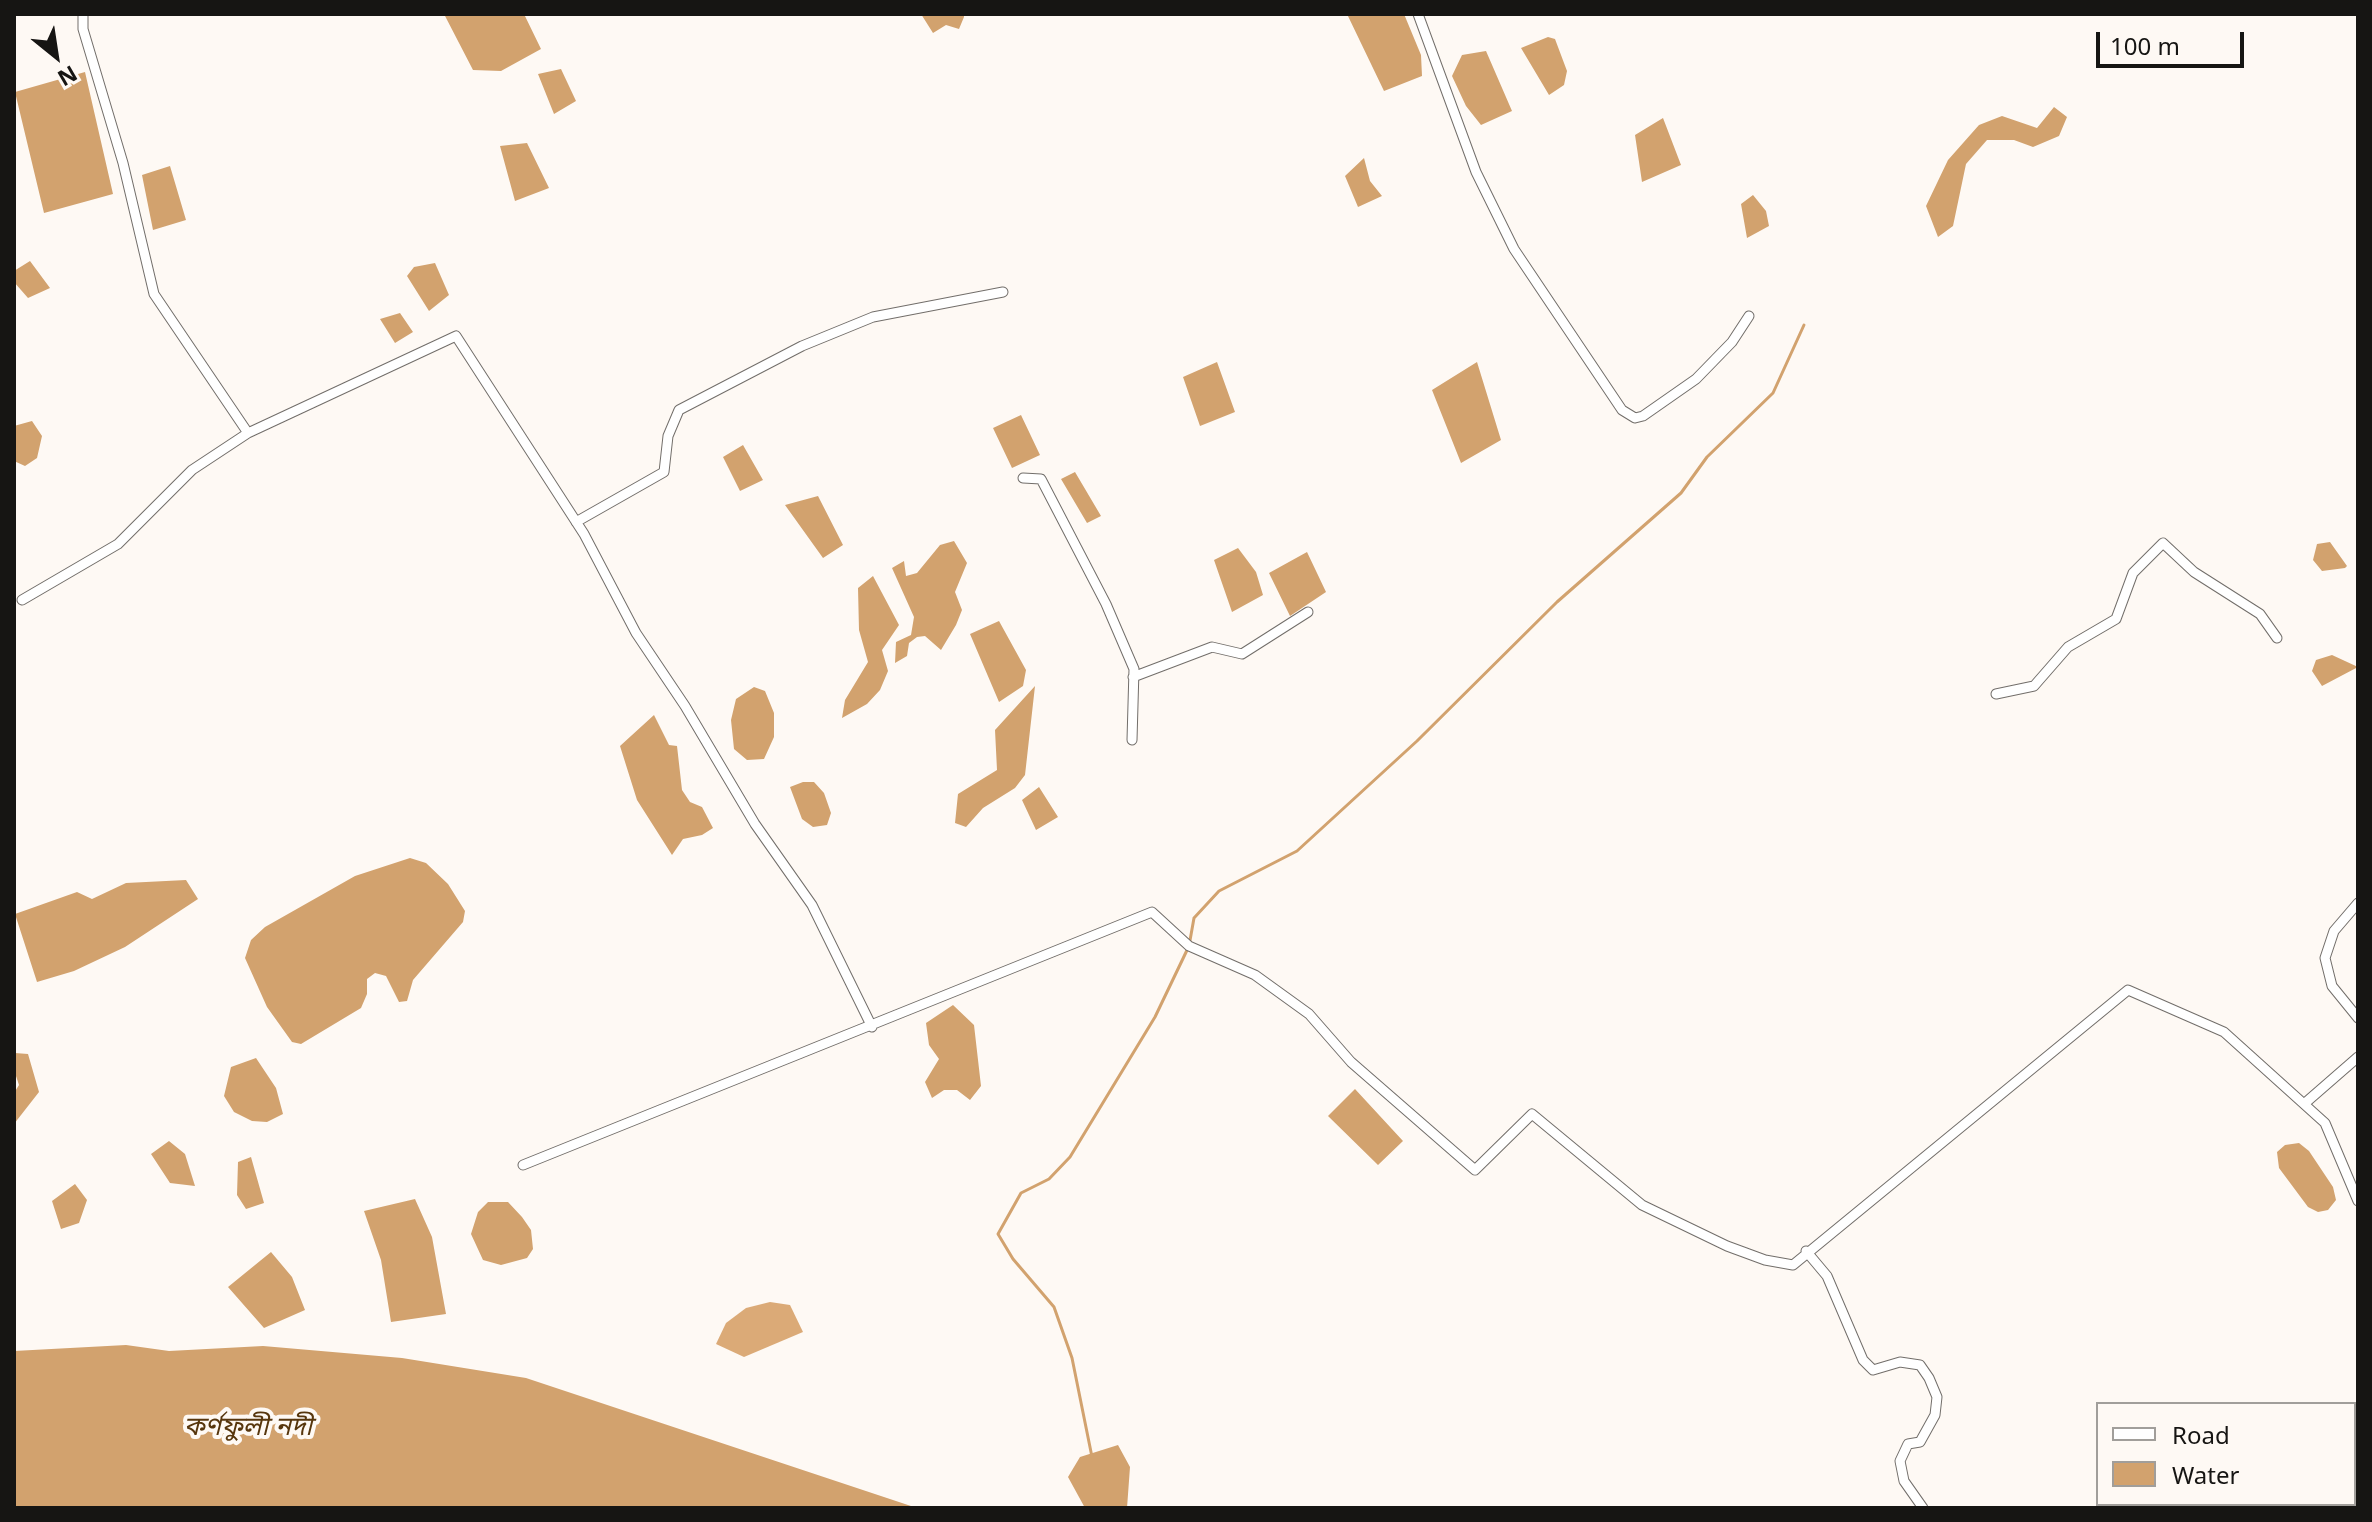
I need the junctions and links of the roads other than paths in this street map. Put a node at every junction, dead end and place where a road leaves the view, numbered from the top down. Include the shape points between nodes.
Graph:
1 (83, 14) edge
2 (1418, 14) edge
3 (1003, 292) dead end
4 (1749, 316) dead end
5 (248, 433) junction
6 (1023, 478) dead end
7 (576, 522) junction
8 (22, 600) dead end
9 (1308, 612) dead end
10 (2277, 638) dead end
11 (1133, 677) junction
12 (1996, 694) dead end
13 (1132, 740) dead end
14 (2358, 903) edge
15 (2358, 1018) edge
16 (872, 1027) junction
17 (2358, 1057) edge
18 (2304, 1104) junction
19 (523, 1165) dead end
20 (2358, 1201) edge
21 (1806, 1251) junction
22 (1923, 1508) edge

1 - 5 street via 154,294
2 - 4 street via 1476,172 1514,249 1622,410 1635,418 1643,416 1696,379
3 - 7 street via 873,317 802,346 679,410 668,436 664,472
5 - 7 street via 456,336
5 - 8 street via 192,470 118,544
6 - 11 street via 1041,479 1106,604
7 - 16 street via 636,633 812,905
9 - 11 street via 1242,654 1212,647
10 - 12 street via 2260,614 2194,572 2163,543 2133,573 2116,619 2068,647 2034,686
11 - 13 street
14 - 15 street via 2334,931 2325,958 2332,986
16 - 19 street
16 - 21 street via 1152,912 1189,946 1255,975 1309,1014 1351,1062 1475,1170 1532,1114 1642,1205 1765,1260 1793,1265
17 - 18 street
18 - 20 street via 2325,1123
18 - 21 street via 2224,1032 2128,990
21 - 22 street via 1827,1276 1863,1360 1873,1370 1900,1362 1920,1365 1929,1378 1937,1397 1935,1415 1920,1442 1908,1444 1900,1461 1904,1481

